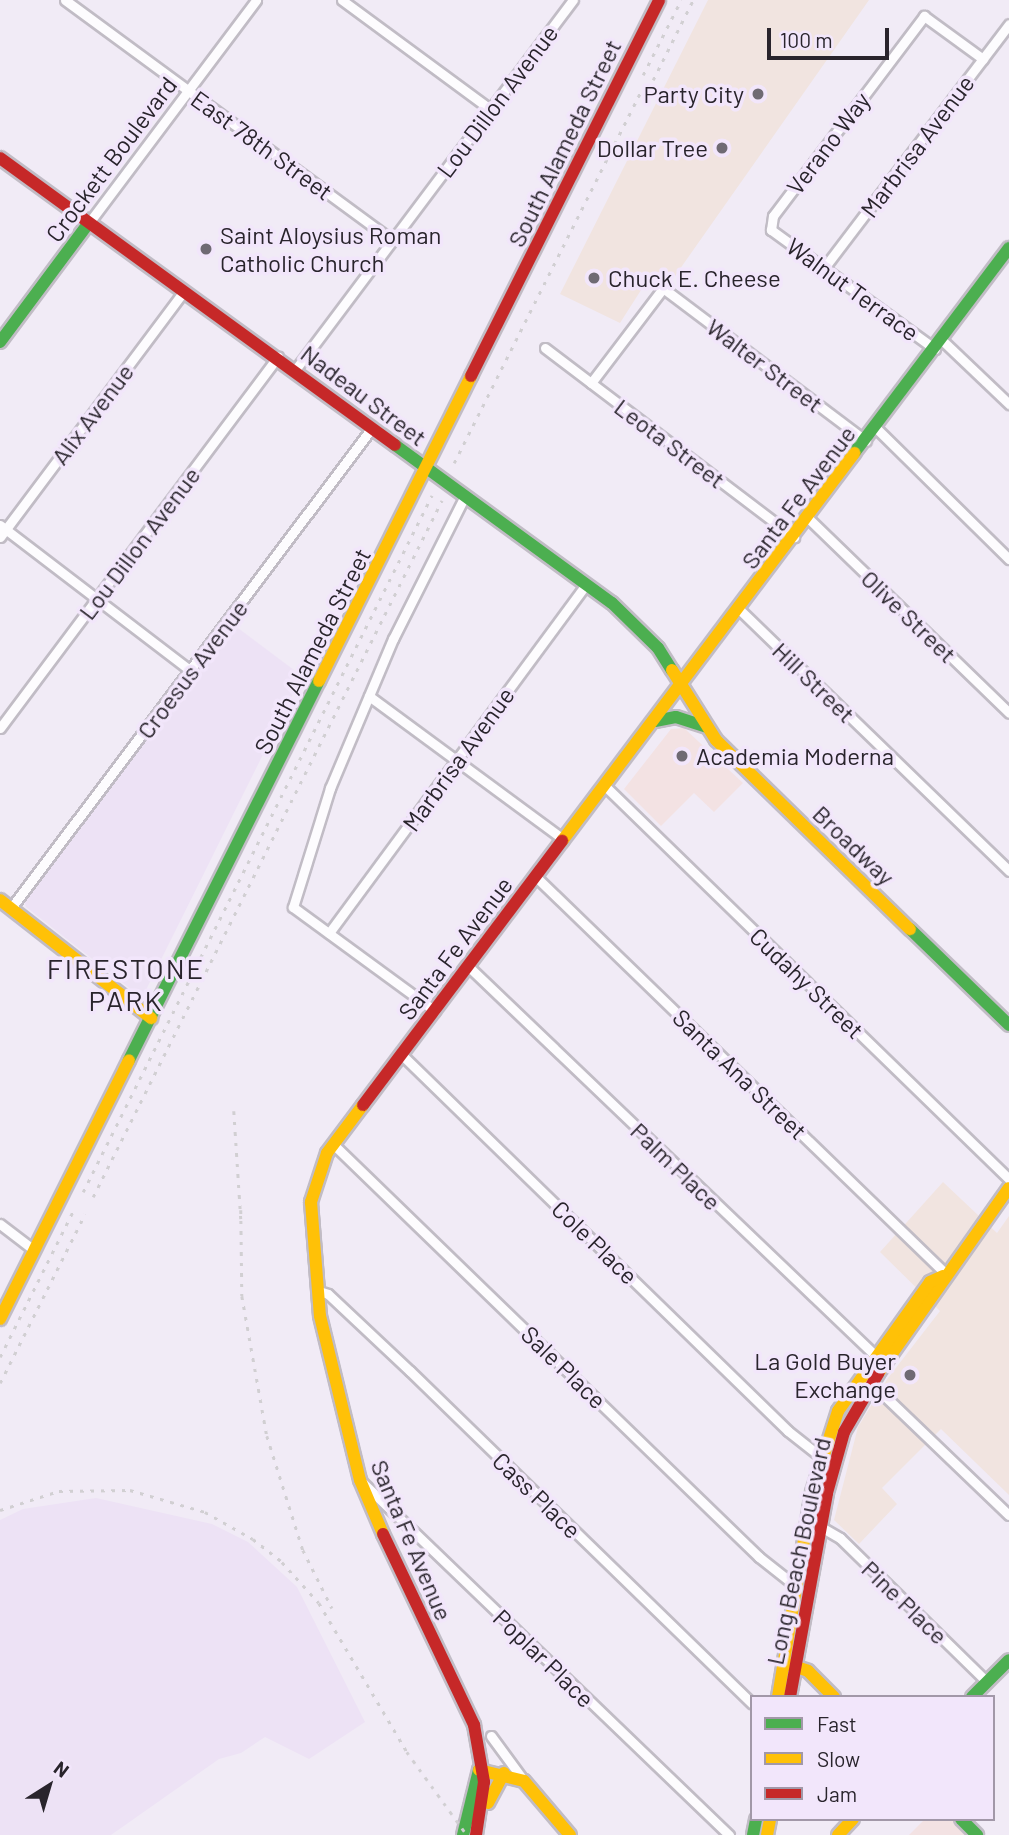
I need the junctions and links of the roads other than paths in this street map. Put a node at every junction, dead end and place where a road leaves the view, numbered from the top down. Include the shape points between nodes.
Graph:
1 (65, 0) edge
2 (256, 0) edge
3 (342, 0) edge
4 (573, 0) edge
5 (659, 0) edge
6 (1009, 24) edge
7 (983, 60) junction
8 (188, 91) junction
9 (490, 109) junction
10 (0, 158) edge
11 (88, 224) junction
12 (771, 230) joint
13 (392, 240) junction
14 (1008, 251) edge
15 (824, 268) junction
16 (184, 291) junction
17 (0, 342) edge
18 (939, 344) junction
19 (545, 348) dead end
20 (278, 358) junction
21 (295, 370) junction
22 (591, 383) junction
23 (1009, 404) edge
24 (876, 428) junction
25 (371, 429) junction
26 (866, 441) junction
27 (426, 468) junction
28 (465, 496) junction
29 (808, 518) junction
30 (2, 530) edge
31 (794, 537) junction
32 (1009, 559) edge
33 (586, 584) junction
34 (96, 599) junction
35 (740, 610) junction
36 (191, 671) junction
37 (682, 687) junction
38 (369, 696) junction
39 (1009, 713) edge
40 (655, 721) junction
41 (706, 727) junction
42 (0, 728) edge
43 (456, 762) junction
44 (604, 786) junction
45 (563, 839) junction
46 (1009, 870) edge
47 (535, 876) junction
48 (0, 900) edge
49 (11, 908) junction
50 (329, 933) junction
51 (468, 966) junction
52 (435, 1011) junction
53 (152, 1018) junction
54 (1009, 1024) edge
55 (401, 1055) junction
56 (334, 1145) junction
57 (1009, 1179) edge
58 (1009, 1188) edge
59 (0, 1224) edge
60 (34, 1250) junction
61 (944, 1274) junction
62 (319, 1291) junction
63 (0, 1319) edge
64 (880, 1360) junction
65 (866, 1379) junction
66 (821, 1457) junction
67 (360, 1480) junction
68 (1009, 1515) edge
69 (821, 1527) junction
70 (797, 1587) junction
71 (1009, 1660) edge
72 (790, 1665) junction
73 (987, 1682) junction
74 (779, 1695) edge
75 (790, 1695) edge
76 (832, 1695) edge
77 (974, 1695) edge
78 (750, 1702) edge
79 (491, 1736) dead end
80 (480, 1770) junction
81 (504, 1773) junction
82 (524, 1781) junction
83 (482, 1814) junction
84 (851, 1821) edge
85 (963, 1821) edge
86 (463, 1835) edge
87 (476, 1835) edge
88 (570, 1835) edge
89 (729, 1835) edge
90 (838, 1835) edge
91 (978, 1835) edge

1 - 8 street, East 78th Street
2 - 8 street, Crockett Boulevard
3 - 9 street
4 - 9 street, Lou Dillon Avenue
5 - 27 main road, South Alameda Street
6 - 7 street, Marbrisa Avenue
7 - 12 street, Verano Way via 923,16 773,216
7 - 15 street, Marbrisa Avenue
8 - 11 street, Crockett Boulevard
8 - 13 street, East 78th Street
9 - 13 street, Lou Dillon Avenue
10 - 11 main road, Nadeau Street
11 - 16 main road, Nadeau Street
11 - 17 main road, Crockett Boulevard
12 - 15 street, Walnut Terrace
13 - 21 street, Lou Dillon Avenue
14 - 18 main road, Santa Fe Avenue
15 - 18 street, Walnut Terrace
16 - 20 main road, Nadeau Street
16 - 30 street, Alix Avenue
18 - 23 street, Walnut Terrace
18 - 24 main road, Santa Fe Avenue
19 - 22 street, Leota Street
20 - 21 main road, Nadeau Street
20 - 34 street, Lou Dillon Avenue
21 - 25 main road, Nadeau Street
22 - 26 street, Walter Street via 663,288
22 - 31 street, Leota Street
24 - 26 main road, Santa Fe Avenue
24 - 32 street
25 - 27 main road, Nadeau Street
25 - 36 street, Croesus Avenue
26 - 29 main road, Santa Fe Avenue
27 - 28 main road, Nadeau Street
27 - 53 main road, South Alameda Street
28 - 33 main road, Nadeau Street
28 - 38 street
29 - 31 main road, Santa Fe Avenue
29 - 39 street, Olive Street
30 - 34 street
31 - 35 main road, Santa Fe Avenue
33 - 37 main road, Nadeau Street via 648,636
33 - 43 street, Marbrisa Avenue
34 - 36 street
34 - 42 street, Lou Dillon Avenue
35 - 37 main road, Santa Fe Avenue
35 - 46 street, Hill Street
36 - 49 street, Croesus Avenue
37 - 40 main road, Santa Fe Avenue
37 - 41 main road, Broadway
38 - 43 street
38 - 50 street via 330,788 293,907
40 - 41 main road via 676,717
40 - 44 main road, Santa Fe Avenue
41 - 54 main road, Broadway
43 - 45 street
43 - 50 street, Marbrisa Avenue
44 - 45 main road, Santa Fe Avenue
44 - 57 street, Cudahy Street
45 - 47 main road, Santa Fe Avenue
47 - 51 main road, Santa Fe Avenue
47 - 61 street, Santa Ana Street
48 - 49 main road
49 - 53 main road
50 - 52 street
51 - 52 main road, Santa Fe Avenue
51 - 64 street, Palm Place
52 - 55 main road, Santa Fe Avenue
53 - 60 main road, South Alameda Street
55 - 56 main road, Santa Fe Avenue
55 - 66 street, Cole Place via 788,1431
56 - 62 main road, Santa Fe Avenue via 321,1161 311,1202
56 - 70 street, Sale Place via 759,1557
58 - 61 main road, Long Beach Boulevard
59 - 60 street
60 - 63 main road, South Alameda Street
61 - 64 main road, Long Beach Boulevard via 930,1282
62 - 67 main road, Santa Fe Avenue via 333,1376
62 - 78 street, Cass Place via 328,1294 410,1371
64 - 65 main road, Long Beach Boulevard
65 - 66 main road, Long Beach Boulevard via 838,1412
65 - 68 street
65 - 69 main road, Long Beach Boulevard via 844,1432
66 - 70 main road, Long Beach Boulevard
67 - 80 main road, Santa Fe Avenue via 410,1599 469,1712
67 - 89 street, Poplar Place
69 - 72 main road, Long Beach Boulevard
69 - 73 street, Pine Place via 840,1538
70 - 72 main road, Long Beach Boulevard
71 - 73 main road
72 - 74 main road, Long Beach Boulevard
72 - 75 main road, Long Beach Boulevard
72 - 76 main road via 808,1671
73 - 77 main road
79 - 82 street
80 - 81 main road
80 - 83 main road, Santa Fe Avenue via 485,1782
80 - 86 main road, Santa Fe Avenue
81 - 82 main road
81 - 83 main road via 491,1789
82 - 88 main road
83 - 87 main road, Santa Fe Avenue
84 - 90 main road
85 - 91 main road

